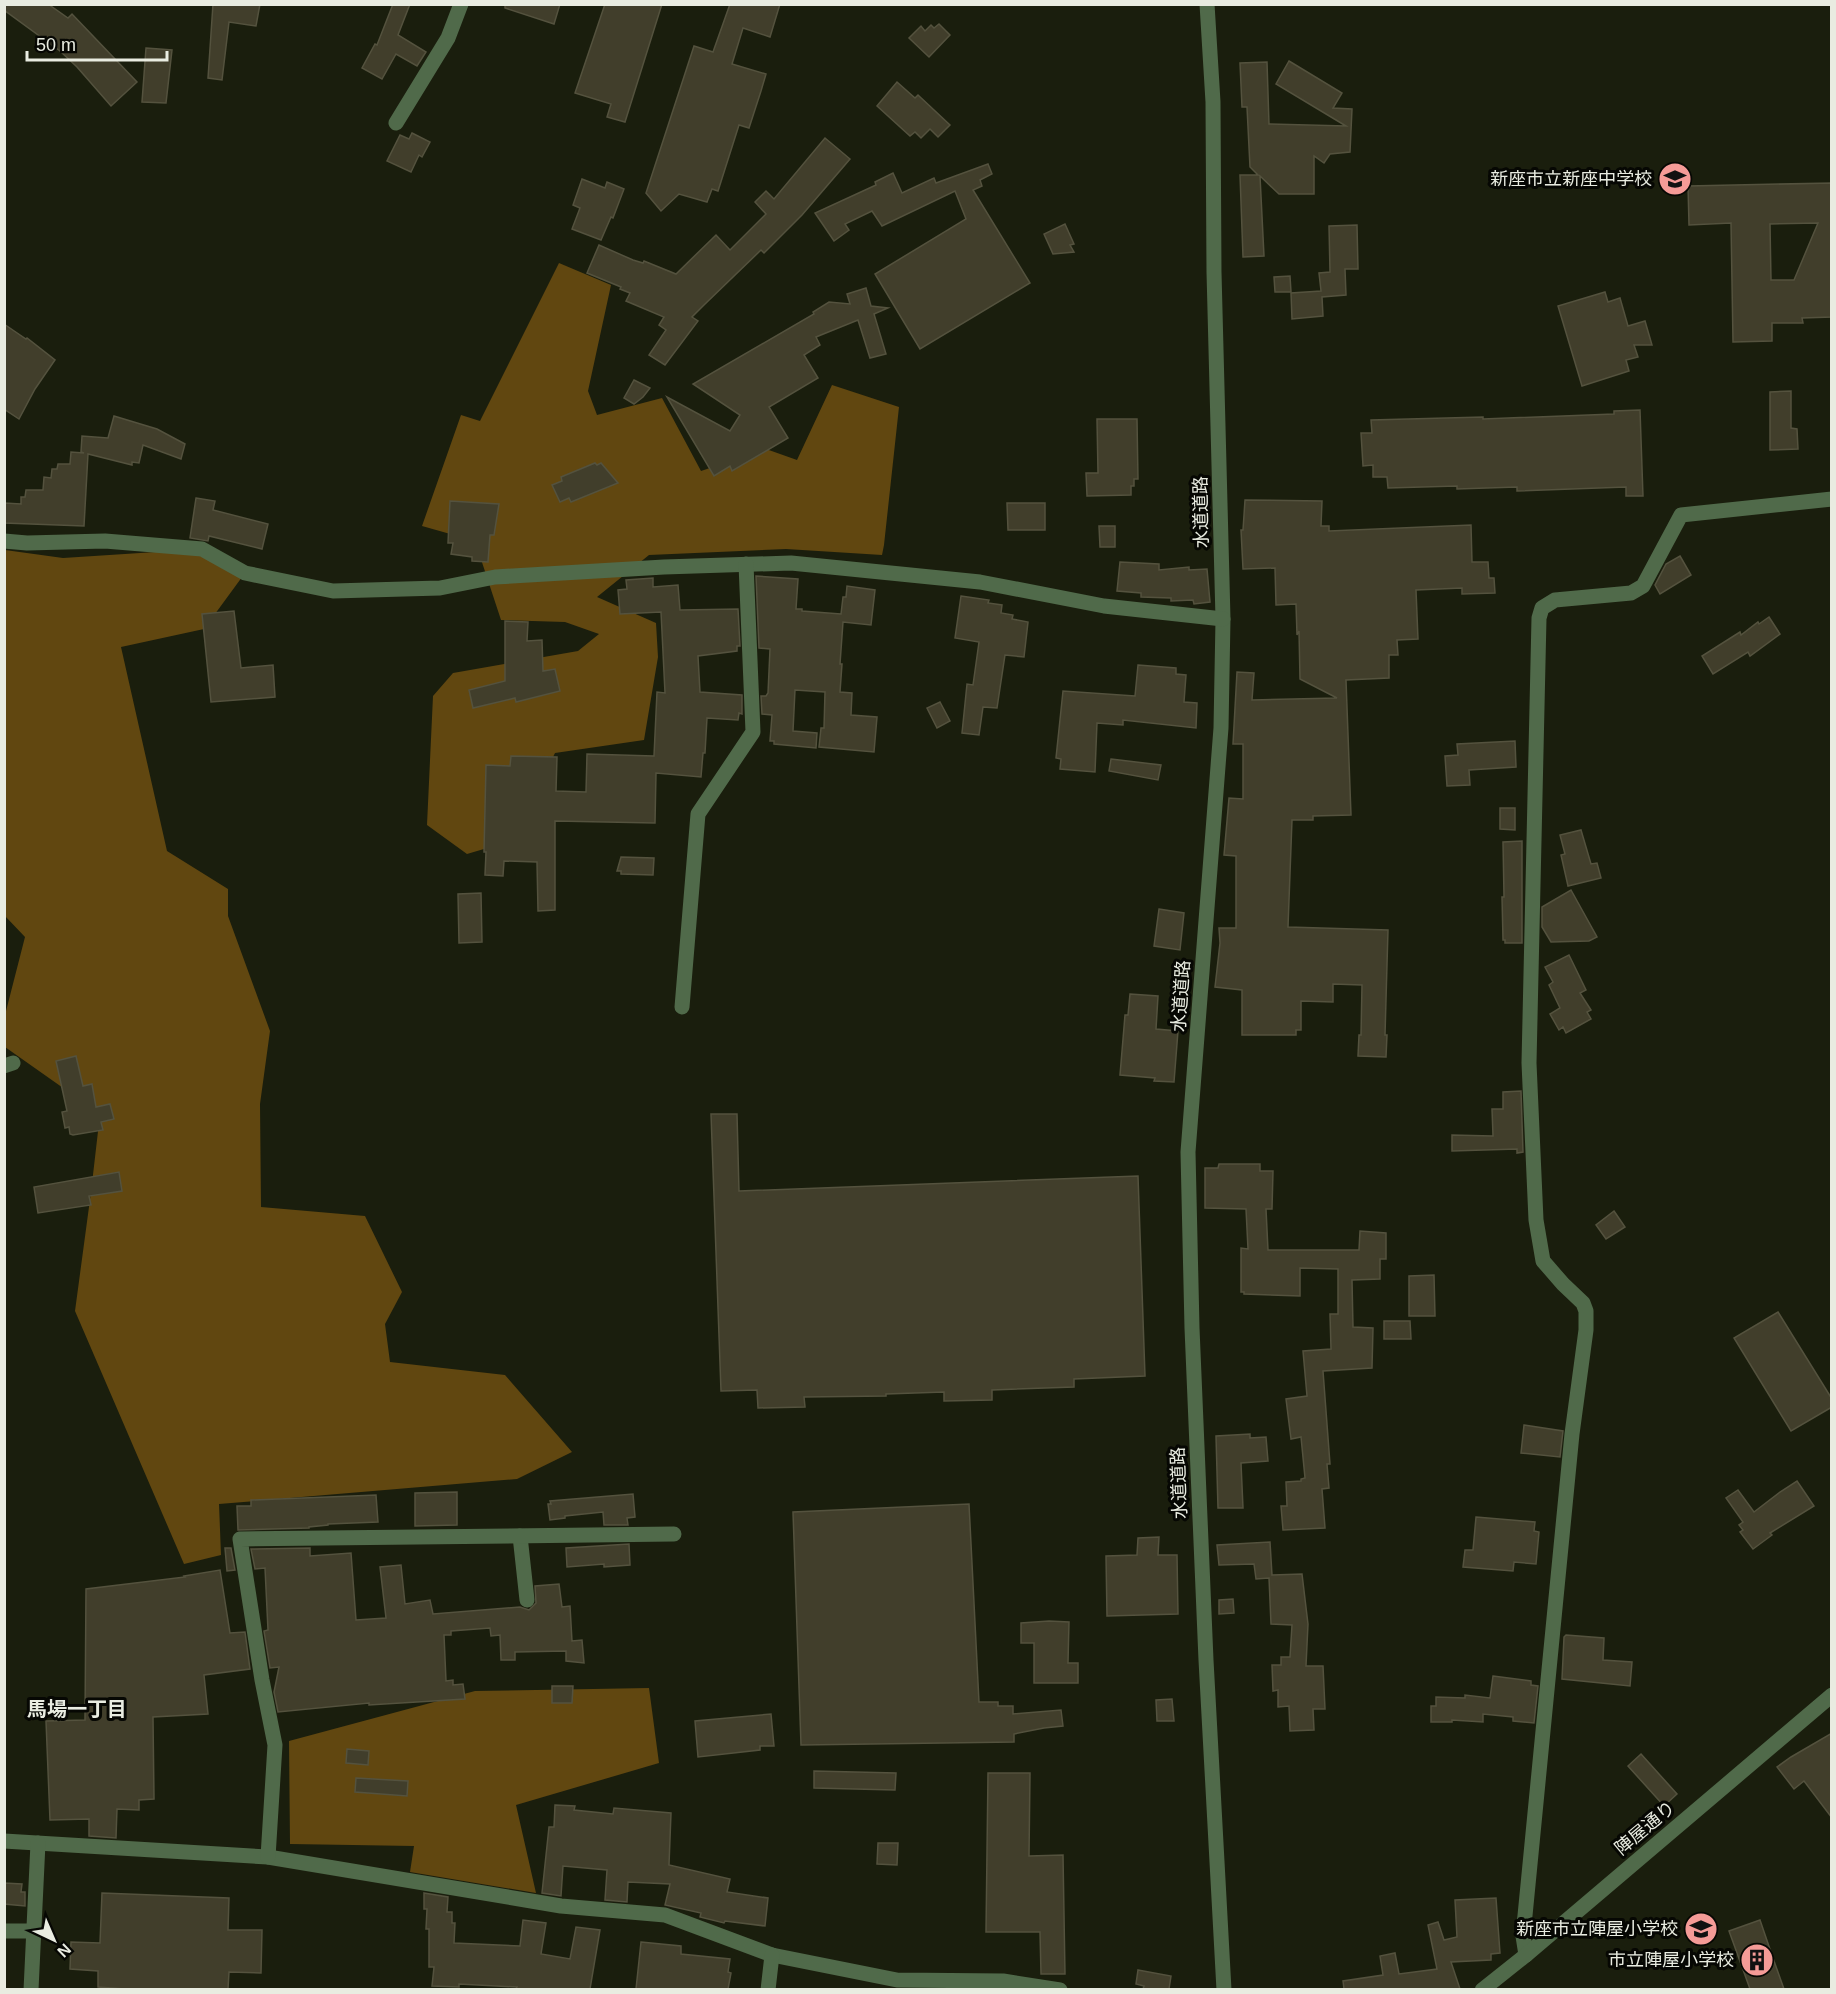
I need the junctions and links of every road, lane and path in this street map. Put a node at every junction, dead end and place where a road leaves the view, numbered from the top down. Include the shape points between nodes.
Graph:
1 (461, 4) edge
2 (1207, 4) edge
3 (396, 123) dead end
4 (1832, 499) edge
5 (4, 540) edge
6 (746, 564) junction
7 (1223, 619) junction
8 (682, 1007) dead end
9 (674, 1534) dead end
10 (520, 1536) junction
11 (527, 1600) dead end
12 (1831, 1699) edge
13 (4, 1841) edge
14 (38, 1843) junction
15 (268, 1857) junction
16 (4, 1931) edge
17 (34, 1931) junction
18 (1526, 1954) junction
19 (772, 1955) junction
20 (31, 1989) edge
21 (768, 1989) edge
22 (1060, 1989) edge
23 (1224, 1989) edge
24 (1482, 1989) edge

1 - 3 street via 448,38
2 - 7 street, 水道道路 via 1213,102
4 - 18 street via 1681,515 1643,586 1631,593 1555,600 1542,608 1539,618 1529,1063 1536,1220 1543,1260 1583,1303 1586,1330 1567,1481 1524,1925
5 - 6 street via 105,541 202,549 245,573 333,591 440,588 495,577
6 - 7 street via 791,563 980,582 1104,606
6 - 8 street via 753,732 698,814
7 - 23 street, 水道道路 via 1221,728 1188,1152 1206,1660
9 - 10 street
10 - 11 street
10 - 15 street via 240,1539 275,1745
12 - 18 street, 陣屋通り
13 - 14 street
14 - 15 street
14 - 17 street
15 - 19 street via 561,1906 665,1915
16 - 17 street
17 - 20 street
18 - 24 street, 陣屋通り
19 - 21 street
19 - 22 street via 897,1980 1003,1981

